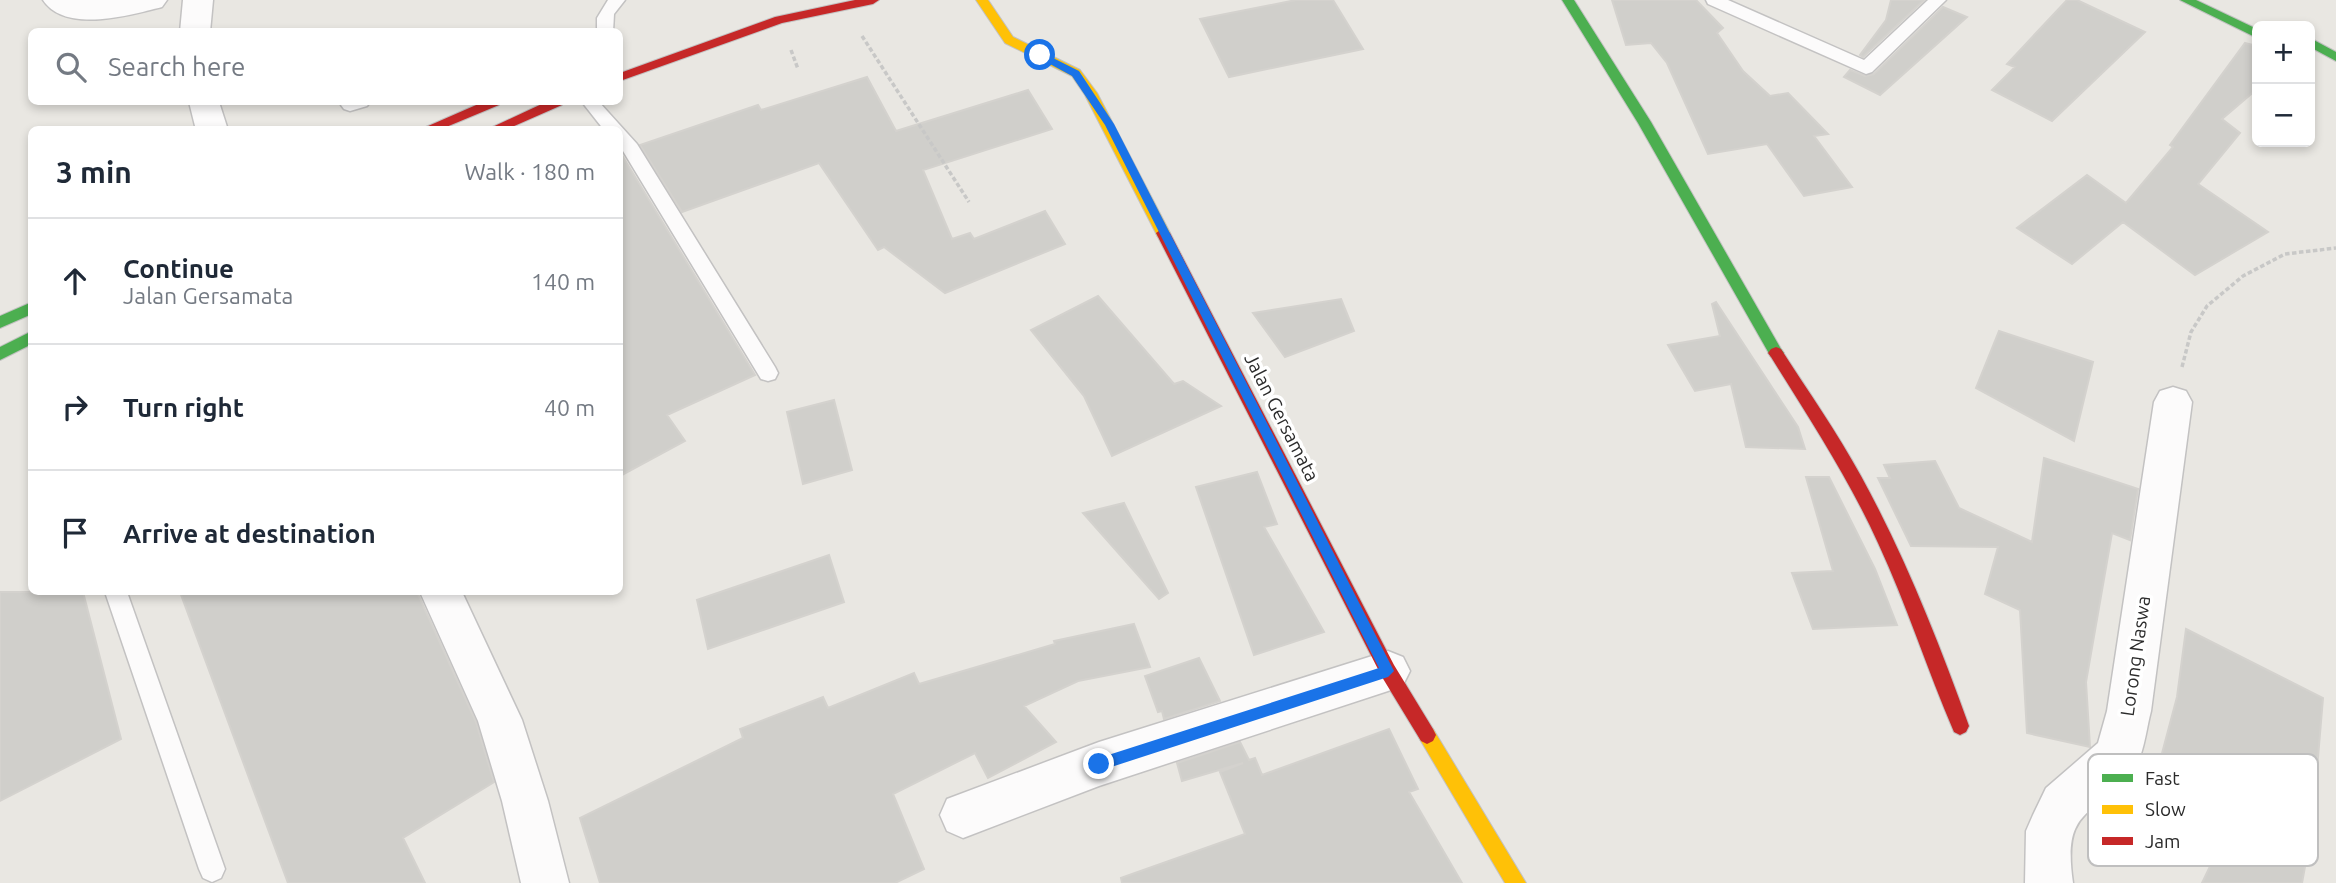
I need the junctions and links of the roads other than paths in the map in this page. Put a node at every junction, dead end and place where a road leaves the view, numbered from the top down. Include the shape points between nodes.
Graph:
1 (58, 0) edge
2 (152, 0) edge
3 (198, 0) edge
4 (617, 0) edge
5 (873, 0) edge
6 (982, 0) edge
7 (1569, 0) edge
8 (1714, 0) edge
9 (1938, 0) edge
10 (2186, 0) edge
11 (195, 28) edge
12 (604, 28) edge
13 (2252, 32) edge
14 (2315, 45) edge
15 (2336, 57) edge
16 (2315, 62) edge
17 (623, 71) edge
18 (2336, 73) edge
19 (205, 105) edge
20 (487, 105) edge
21 (550, 105) edge
22 (593, 105) edge
23 (211, 126) edge
24 (435, 126) edge
25 (501, 126) edge
26 (611, 126) edge
27 (623, 139) edge
28 (28, 309) edge
29 (0, 322) edge
30 (28, 345) edge
31 (0, 354) edge
32 (768, 373) dead end
33 (2173, 402) road end
34 (117, 595) edge
35 (442, 595) edge
36 (1388, 671) junction
37 (1960, 726) dead end
38 (2118, 754) edge
39 (2088, 781) edge
40 (963, 814) dead end
41 (212, 869) dead end
42 (545, 883) edge
43 (1517, 883) edge
44 (2049, 883) edge

1 - 2 street via 82,10
3 - 11 street
4 - 12 lane via 608,9
5 - 17 main road via 779,20
6 - 36 main road, Jalan Gersamata via 1009,40 1076,74 1091,93
7 - 37 main road via 1616,71 1763,333 1864,496
8 - 9 lane via 1866,68
10 - 13 main road
14 - 15 main road
16 - 18 main road
19 - 23 street
20 - 24 main road
21 - 25 main road
22 - 26 lane
27 - 32 lane
28 - 29 main road
30 - 31 main road
33 - 38 street, Lorong Naswa via 2129,712
34 - 41 lane
35 - 42 street via 499,720
36 - 40 street via 1099,764
36 - 43 main road, Jalan Gersamata
39 - 44 street, Lorong Naswa via 2062,804 2049,831

